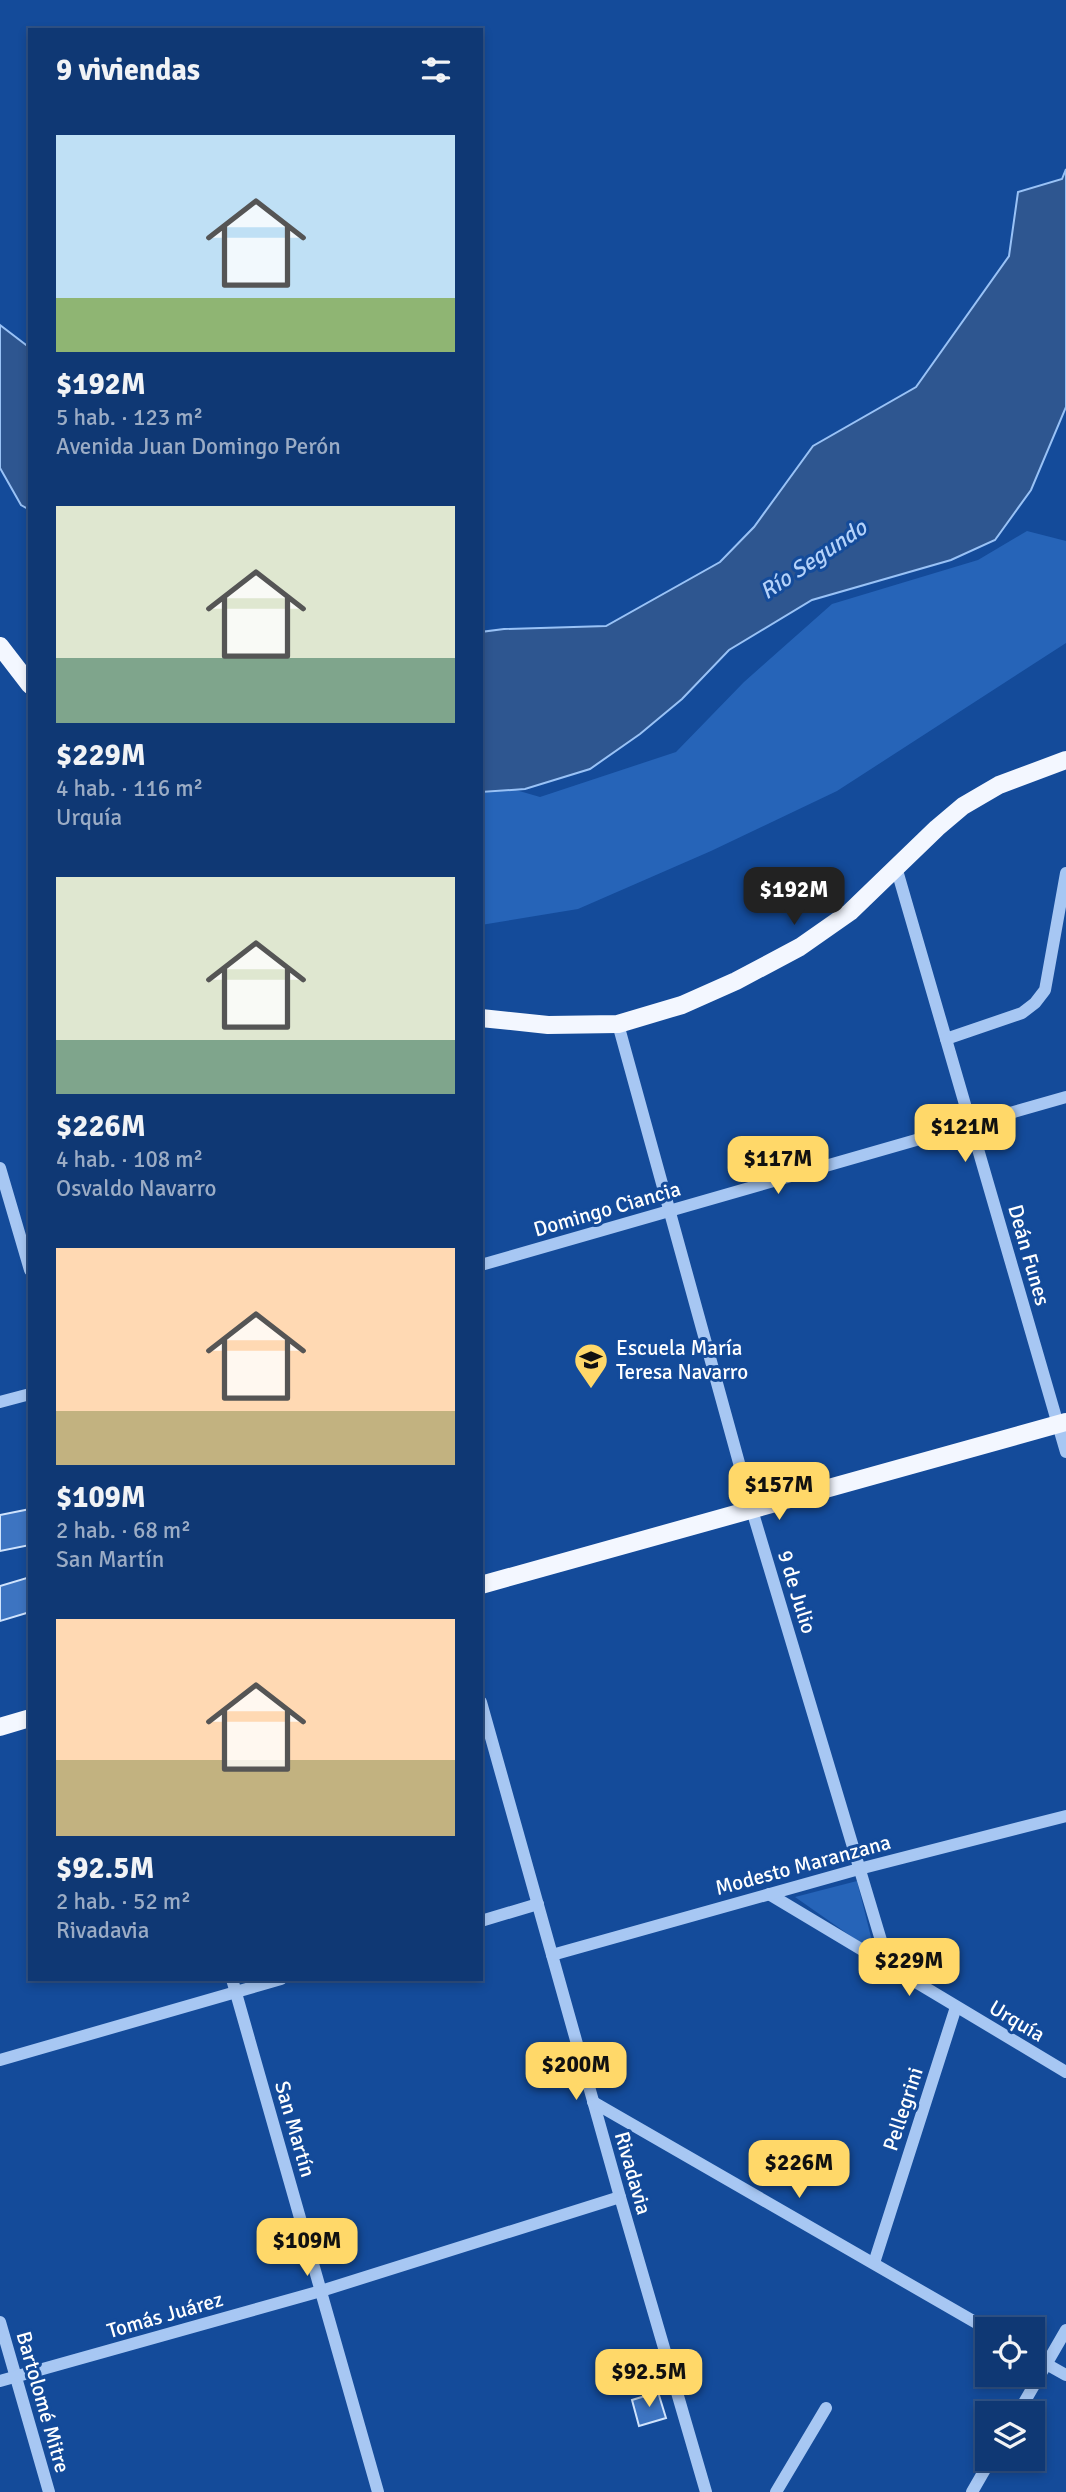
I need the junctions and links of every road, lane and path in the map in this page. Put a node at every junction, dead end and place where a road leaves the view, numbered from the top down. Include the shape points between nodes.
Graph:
1 (0, 646) edge
2 (28, 682) edge
3 (1066, 760) edge
4 (896, 867) junction
5 (1066, 873) edge
6 (483, 1018) edge
7 (618, 1024) junction
8 (946, 1039) junction
9 (1066, 1097) edge
10 (971, 1123) junction
11 (0, 1168) edge
12 (670, 1210) junction
13 (28, 1263) edge
14 (483, 1264) edge
15 (28, 1395) edge
16 (0, 1402) edge
17 (1062, 1424) edge
18 (1066, 1452) edge
19 (752, 1510) junction
20 (483, 1584) edge
21 (483, 1709) edge
22 (28, 1719) edge
23 (0, 1727) edge
24 (1066, 1816) edge
25 (859, 1869) junction
26 (769, 1894) junction
27 (538, 1904) junction
28 (483, 1920) edge
29 (552, 1955) junction
30 (888, 1967) junction
31 (233, 1981) edge
32 (275, 1981) edge
33 (236, 1993) junction
34 (956, 2007) junction
35 (0, 2060) edge
36 (1066, 2072) edge
37 (593, 2102) junction
38 (620, 2197) junction
39 (874, 2263) junction
40 (321, 2291) junction
41 (0, 2322) edge
42 (975, 2322) edge
43 (1066, 2330) edge
44 (1047, 2364) junction
45 (1066, 2375) edge
46 (15, 2377) junction
47 (0, 2381) edge
48 (1025, 2401) edge
49 (826, 2407) dead end
50 (984, 2471) edge
51 (49, 2492) edge
52 (378, 2492) edge
53 (706, 2492) edge
54 (776, 2492) edge
55 (972, 2492) edge

1 - 2 main road
3 - 4 main road via 1008,781 963,806
4 - 7 main road via 850,912 800,947 682,1005
4 - 8 street, Deán Funes
5 - 8 street via 1045,990 1022,1013
6 - 7 main road via 548,1025
7 - 12 street, 9 de Julio
8 - 10 street, Deán Funes
9 - 10 street, Domingo Ciancia
10 - 12 street, Domingo Ciancia
10 - 17 street, Deán Funes
11 - 13 street
12 - 14 street, Domingo Ciancia
12 - 19 street, 9 de Julio
15 - 16 street
17 - 18 street, Deán Funes
17 - 19 main road
19 - 20 main road
19 - 25 street, 9 de Julio
21 - 27 street, Rivadavia
22 - 23 main road
24 - 25 street, Modesto Maranzana
25 - 26 street, Modesto Maranzana
25 - 30 street, 9 de Julio
26 - 29 street, Modesto Maranzana
26 - 30 street, Urquía
27 - 28 street
27 - 29 street, Rivadavia
29 - 37 street, Rivadavia
30 - 34 street, Urquía
31 - 33 street, San Martín
32 - 33 street
33 - 35 street
33 - 40 street, San Martín
34 - 36 street, Urquía
34 - 39 street, Pellegrini
37 - 38 street, Rivadavia
37 - 39 street
38 - 40 street, Tomás Juárez
38 - 53 street, Rivadavia
39 - 42 street
40 - 46 street, Tomás Juárez
40 - 52 street, San Martín
41 - 46 street, Bartolomé Mitre
43 - 44 street
44 - 45 street
44 - 48 street
46 - 47 street, Tomás Juárez
46 - 51 street, Bartolomé Mitre
49 - 54 street
50 - 55 street

